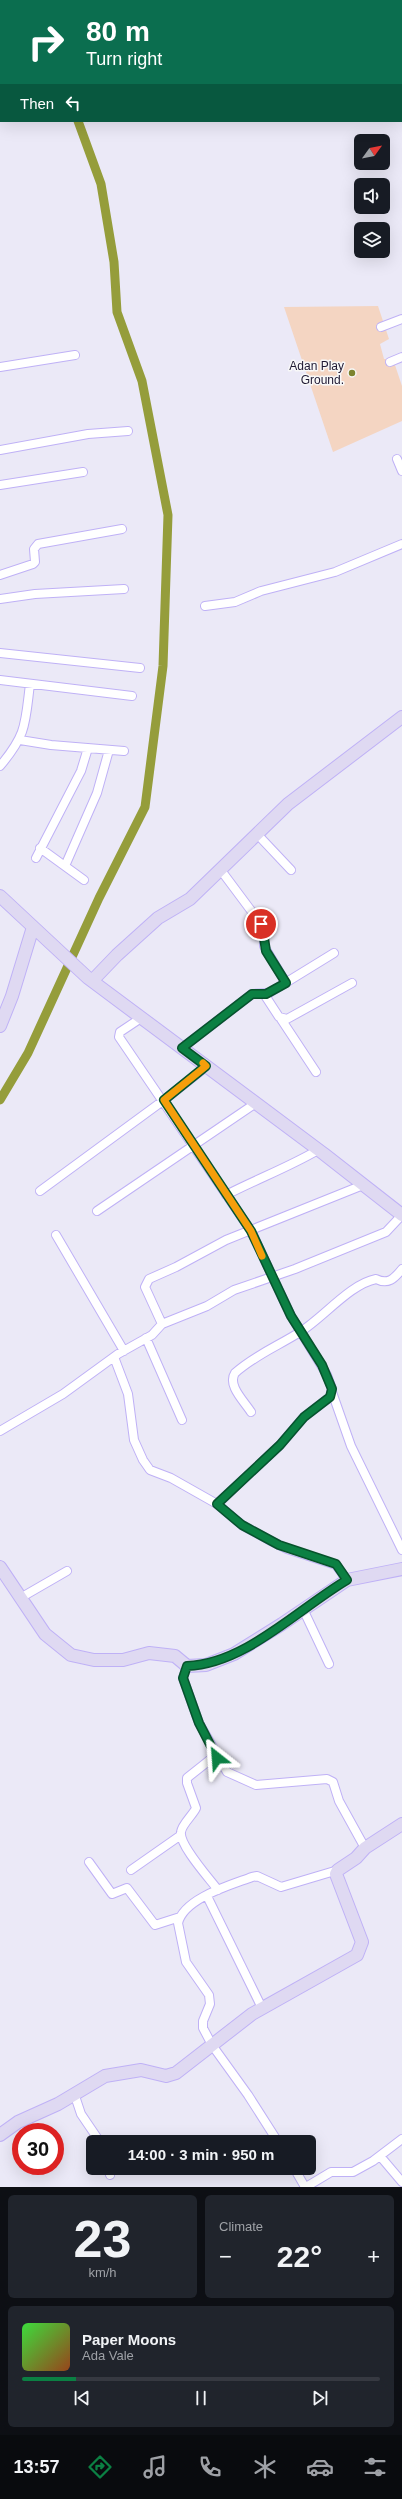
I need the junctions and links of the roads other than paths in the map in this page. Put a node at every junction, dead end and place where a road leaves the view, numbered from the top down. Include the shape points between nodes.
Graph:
1 (402, 319) edge
2 (381, 327) dead end
3 (75, 355) dead end
4 (402, 357) edge
5 (390, 362) dead end
6 (0, 367) edge
7 (128, 431) dead end
8 (0, 450) edge
9 (397, 459) dead end
10 (83, 472) dead end
11 (402, 472) edge
12 (0, 485) edge
13 (122, 529) dead end
14 (402, 544) edge
15 (0, 575) edge
16 (124, 589) dead end
17 (0, 598) edge
18 (206, 606) dead end
19 (0, 653) edge
20 (140, 668) dead end
21 (0, 680) edge
22 (30, 684) junction
23 (132, 696) dead end
24 (402, 716) edge
25 (20, 740) junction
26 (88, 748) junction
27 (109, 750) junction
28 (124, 751) dead end
29 (0, 766) edge
30 (257, 834) junction
31 (40, 848) junction
32 (36, 858) dead end
33 (65, 866) junction
34 (220, 869) junction
35 (291, 870) dead end
36 (84, 880) dead end
37 (0, 896) edge
38 (33, 927) junction
39 (334, 953) dead end
40 (88, 978) junction
41 (286, 983) junction
42 (352, 983) dead end
43 (264, 994) junction
44 (141, 1018) junction
45 (281, 1019) junction
46 (0, 1026) edge
47 (182, 1048) junction
48 (206, 1066) junction
49 (316, 1072) dead end
50 (164, 1100) junction
51 (256, 1103) junction
52 (193, 1146) junction
53 (318, 1150) junction
54 (363, 1185) junction
55 (40, 1191) dead end
56 (226, 1195) junction
57 (97, 1211) dead end
58 (402, 1215) edge
59 (251, 1231) junction
60 (56, 1235) dead end
61 (402, 1269) edge
62 (272, 1277) junction
63 (162, 1324) junction
64 (301, 1332) junction
65 (146, 1338) junction
66 (124, 1351) junction
67 (114, 1357) junction
68 (332, 1392) junction
69 (251, 1412) dead end
70 (182, 1420) dead end
71 (0, 1431) edge
72 (217, 1504) junction
73 (402, 1550) edge
74 (0, 1567) edge
75 (402, 1568) edge
76 (67, 1571) dead end
77 (347, 1580) junction
78 (22, 1597) junction
79 (303, 1609) junction
80 (330, 1664) dead end
81 (187, 1666) junction
82 (216, 1755) junction
83 (402, 1824) edge
84 (181, 1836) junction
85 (365, 1848) junction
86 (89, 1862) dead end
87 (131, 1870) dead end
88 (338, 1870) junction
89 (218, 1890) junction
90 (207, 1896) junction
91 (180, 1917) junction
92 (262, 2008) junction
93 (212, 2046) junction
94 (74, 2094) junction
95 (0, 2134) edge
96 (95, 2135) edge
97 (274, 2135) edge
98 (402, 2139) edge
99 (380, 2156) junction
100 (298, 2175) edge
101 (402, 2182) edge
102 (306, 2187) edge

1 - 2 street
3 - 6 street
4 - 5 street
7 - 8 street via 88,434
9 - 11 street
10 - 12 street
13 - 15 street via 38,544 34,549 33,564
14 - 18 street via 335,572 261,591 235,602
16 - 17 street
19 - 20 street
21 - 22 street
22 - 23 street
22 - 25 street via 24,731
24 - 30 street via 288,804
25 - 26 street
25 - 29 street
26 - 27 street
26 - 31 street via 81,771
27 - 28 street
27 - 33 street via 97,793
30 - 34 street
30 - 35 street
31 - 32 street
31 - 33 street
33 - 36 street
34 - 40 street via 190,899 158,918
34 - 41 street via 267,932 264,946
37 - 38 street
38 - 40 street
38 - 46 street
39 - 41 street
40 - 44 street
41 - 43 street
42 - 45 street via 296,1015
43 - 45 street
43 - 47 street via 252,994
44 - 47 street
44 - 50 street via 120,1032 119,1037
45 - 49 street
47 - 48 street
48 - 50 street
48 - 51 street
50 - 52 street
50 - 55 street
51 - 52 street
51 - 53 street
52 - 56 street
52 - 57 street
53 - 54 street
53 - 56 street
54 - 58 street
54 - 59 street
56 - 59 street
58 - 62 street via 386,1232
59 - 62 street
59 - 63 street via 226,1240 149,1279 145,1287
60 - 66 street
61 - 64 street via 389,1282 376,1279 359,1286
62 - 63 street via 234,1290 207,1306
62 - 64 street
63 - 65 street via 158,1331
64 - 68 street via 327,1374
64 - 69 street via 263,1352 232,1377 233,1386
65 - 66 street
65 - 70 street
66 - 67 street
67 - 71 street via 63,1394
67 - 72 street via 128,1394 134,1440 150,1470 171,1478
68 - 72 street via 330,1397 304,1417 280,1445
68 - 73 street via 350,1446
72 - 77 street via 242,1525 276,1544 336,1564
74 - 78 street
75 - 77 street
76 - 78 street
77 - 79 street
78 - 81 street via 45,1634 71,1655 94,1660 123,1660 149,1653 175,1656
79 - 80 street
79 - 81 street via 234,1654 206,1665
81 - 82 street via 183,1678 199,1723
82 - 84 street via 187,1778 196,1808 183,1827
82 - 85 street via 227,1772 256,1785 327,1779 333,1782 339,1801
83 - 85 street
84 - 87 street
84 - 89 street
85 - 88 street via 356,1858
86 - 91 street via 112,1894 127,1888 155,1926
88 - 89 street via 289,1886 274,1886 257,1876
88 - 92 street via 337,1879 362,1942 360,1950 346,1961
89 - 90 street
90 - 91 street via 190,1904
90 - 92 street
91 - 93 street via 178,1923 186,1962 209,1995 210,2004 203,2028
92 - 93 street via 231,2029
93 - 94 street via 176,2072 166,2076 141,2070 105,2076
93 - 97 street
94 - 95 street
94 - 96 street via 81,2114
98 - 99 street
99 - 101 street
99 - 102 street via 353,2172 331,2172
100 - 102 street

